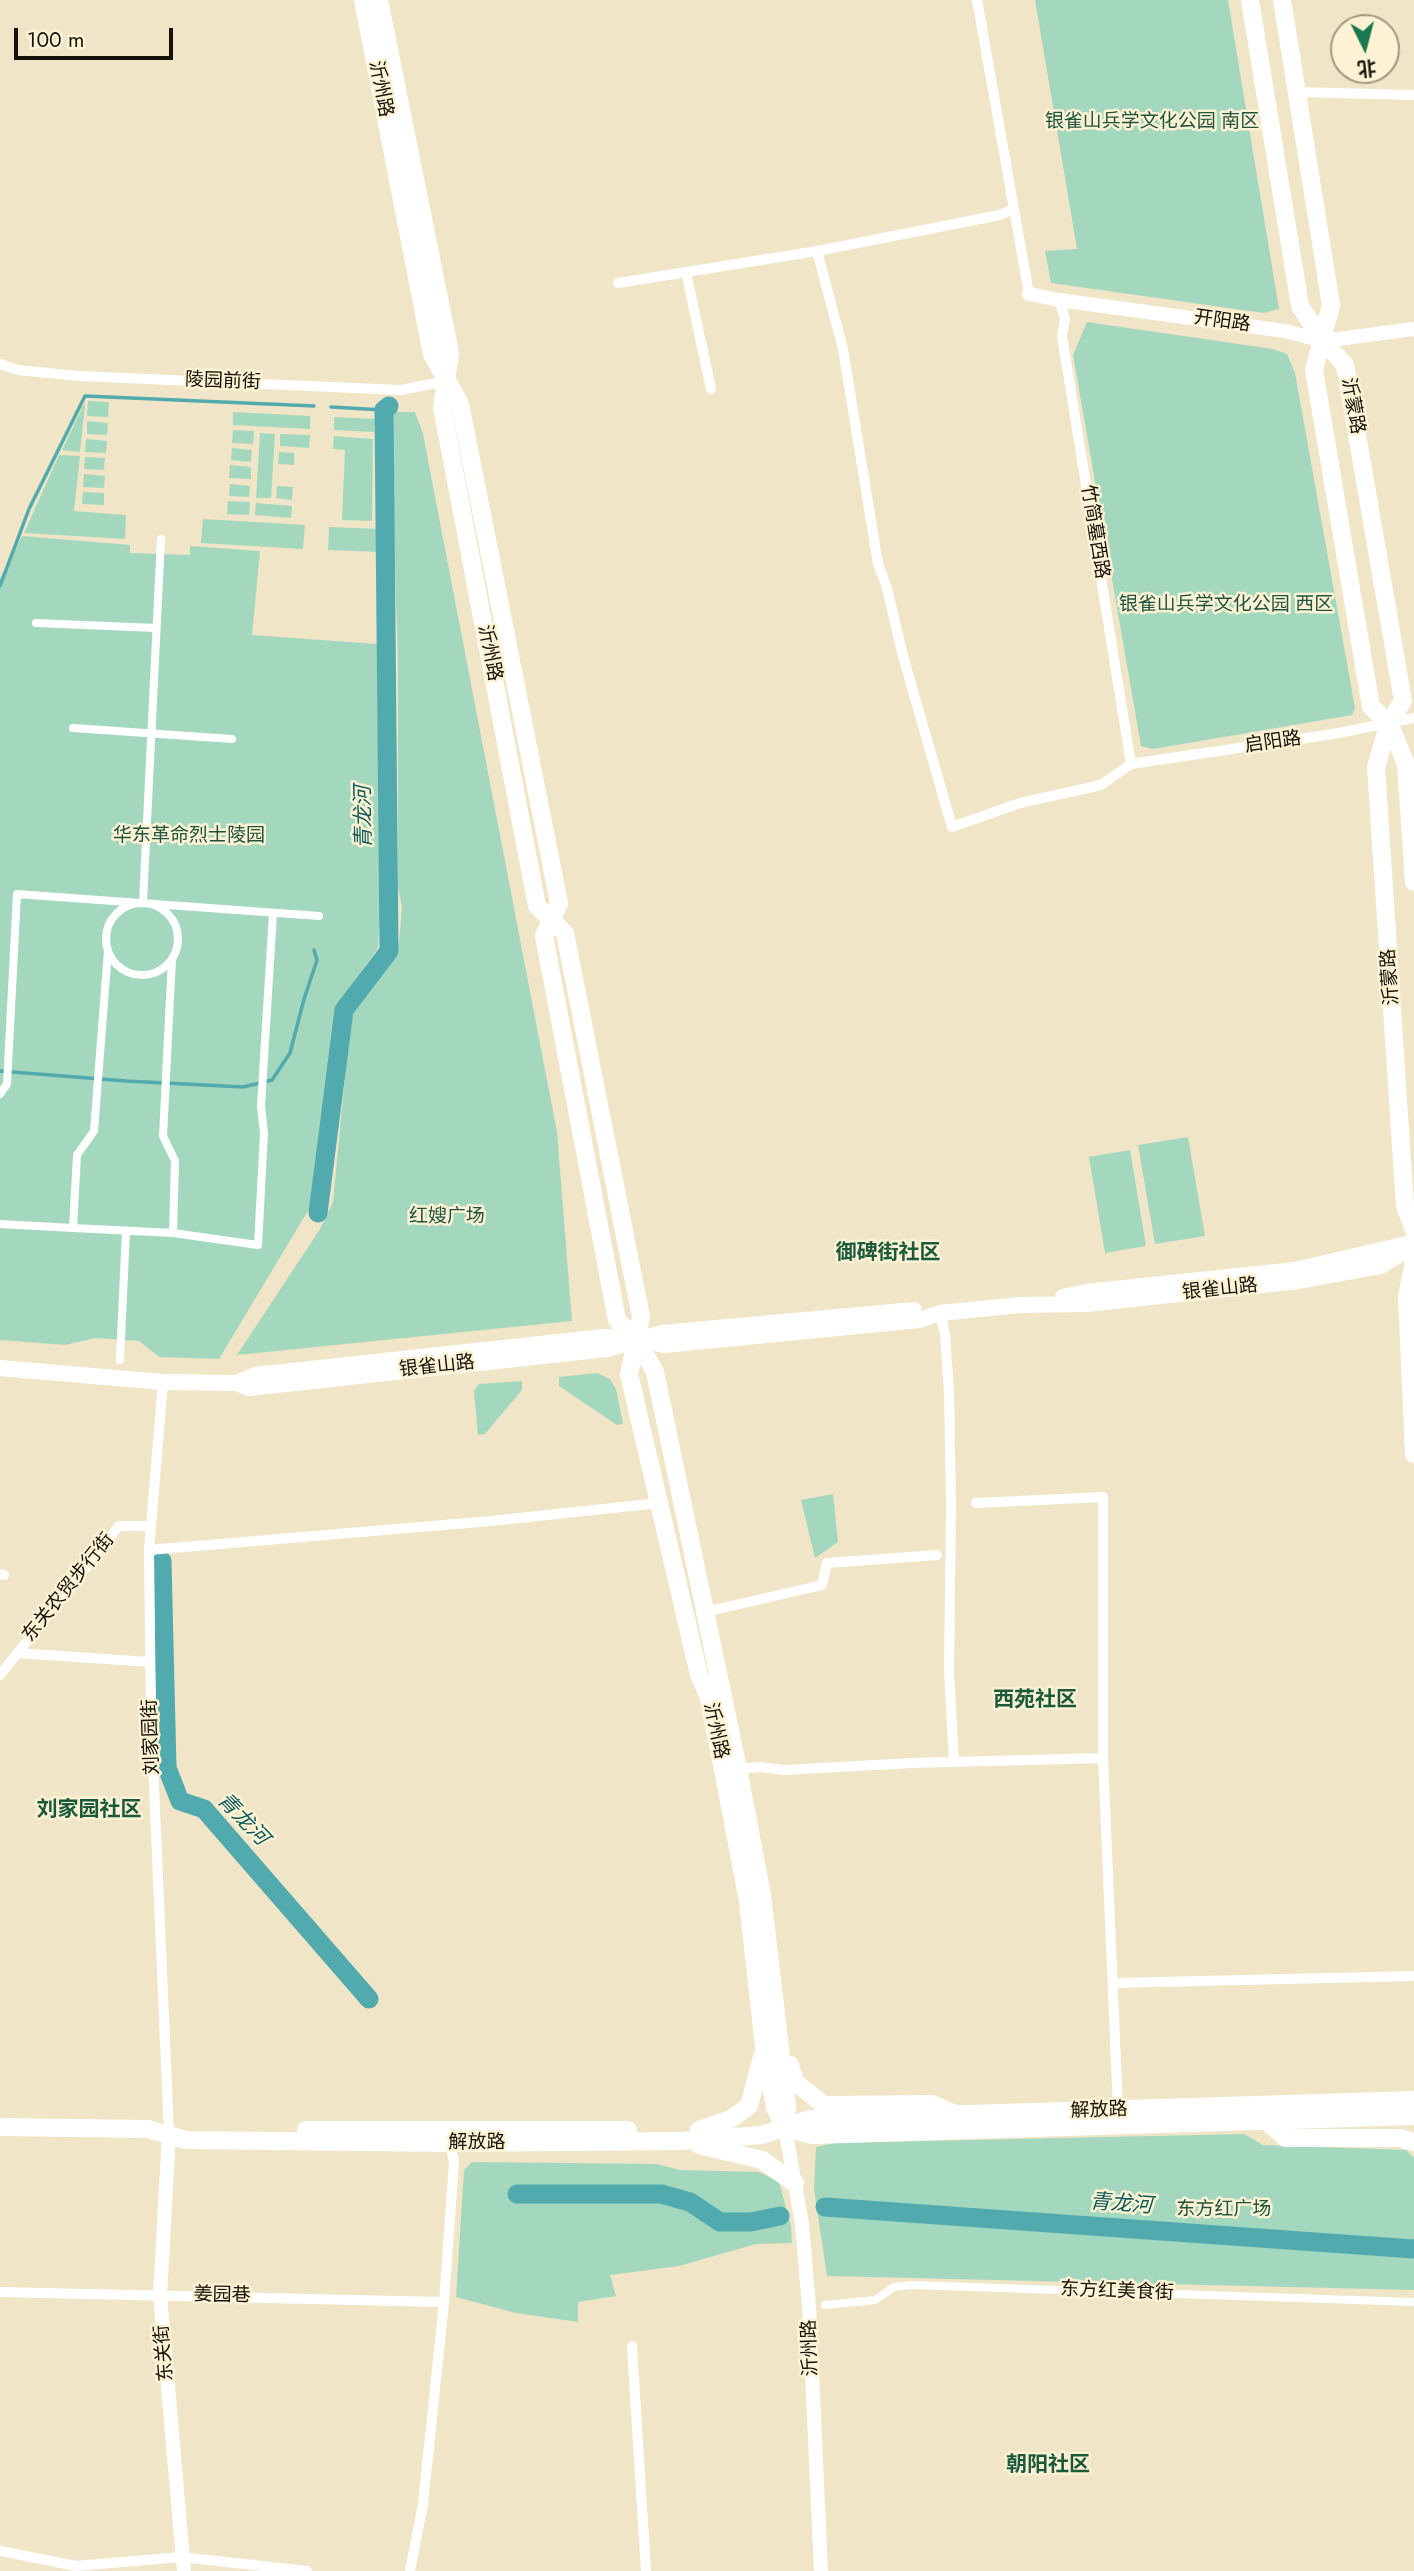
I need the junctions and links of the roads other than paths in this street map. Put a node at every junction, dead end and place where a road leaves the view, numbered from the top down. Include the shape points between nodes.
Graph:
1 (363, 0) edge
2 (379, 0) edge
3 (976, 0) edge
4 (1250, 0) edge
5 (1282, 0) edge
6 (1296, 92) junction
7 (1414, 95) edge
8 (1013, 209) junction
9 (817, 251) junction
10 (686, 272) junction
11 (618, 283) dead end
12 (1029, 294) joint
13 (1059, 300) junction
14 (1414, 329) edge
15 (1323, 341) junction
16 (0, 364) edge
17 (446, 382) junction
18 (711, 389) dead end
19 (161, 539) dead end
20 (36, 623) dead end
21 (156, 628) junction
22 (1414, 718) edge
23 (1389, 723) junction
24 (73, 728) dead end
25 (150, 734) junction
26 (232, 739) dead end
27 (1131, 764) junction
28 (1414, 882) edge
29 (142, 902) junction
30 (272, 913) junction
31 (319, 916) dead end
32 (108, 951) junction
33 (172, 959) junction
34 (0, 1094) edge
35 (0, 1224) edge
36 (73, 1228) junction
37 (1414, 1230) edge
38 (126, 1231) junction
39 (173, 1233) junction
40 (1414, 1244) edge
41 (1414, 1261) edge
42 (940, 1313) junction
43 (636, 1339) junction
44 (120, 1360) dead end
45 (0, 1368) edge
46 (163, 1382) junction
47 (1414, 1454) edge
48 (659, 1503) junction
49 (976, 1503) dead end
50 (151, 1526) junction
51 (149, 1550) junction
52 (937, 1555) dead end
53 (705, 1612) junction
54 (17, 1653) junction
55 (150, 1662) junction
56 (0, 1675) edge
57 (1103, 1758) junction
58 (954, 1762) junction
59 (738, 1769) junction
60 (1414, 1976) edge
61 (1114, 1983) junction
62 (780, 2036) junction
63 (764, 2047) junction
64 (1414, 2101) edge
65 (1118, 2110) junction
66 (958, 2116) junction
67 (1414, 2116) edge
68 (1266, 2120) junction
69 (0, 2127) edge
70 (785, 2127) junction
71 (699, 2130) junction
72 (169, 2134) junction
73 (0, 2138) edge
74 (682, 2141) junction
75 (1414, 2142) edge
76 (450, 2143) junction
77 (797, 2192) junction
78 (0, 2292) edge
79 (160, 2295) junction
80 (444, 2302) junction
81 (1414, 2302) edge
82 (825, 2305) dead end
83 (632, 2346) dead end
84 (0, 2551) edge
85 (183, 2564) edge
86 (307, 2571) edge
87 (410, 2571) edge
88 (646, 2571) edge
89 (821, 2571) edge

1 - 17 main road, 沂州路 via 432,354
2 - 17 main road, 沂州路 via 450,353
3 - 8 street
4 - 15 main road, 沂蒙路 via 1300,306
5 - 6 main road, 沂蒙路
6 - 7 street
6 - 15 main road, 沂蒙路 via 1331,305
8 - 9 street
8 - 12 street
9 - 10 street
9 - 27 street via 843,349 878,564 952,827 1020,803 1101,785
10 - 11 street
10 - 18 street
12 - 13 street, 开阳路
13 - 15 street, 开阳路 via 1285,331
13 - 27 street, 竹简墓西路
14 - 15 street, 开阳路
15 - 23 main road, 沂蒙路 via 1314,370 1371,707
15 - 23 main road, 沂蒙路 via 1345,366 1377,545 1403,701
16 - 17 street, 陵园前街 via 79,376 401,390
17 - 43 main road, 沂州路 via 442,407 537,906 565,933 641,1317
19 - 21 street
20 - 21 street
21 - 25 street
22 - 23 street, 启阳路
23 - 27 street, 启阳路
23 - 28 main road, 沂蒙路 via 1406,764
23 - 37 main road, 沂蒙路 via 1376,767 1405,1206
24 - 25 street
25 - 26 street
25 - 29 street
29 - 30 street
29 - 32 street via 113,917 107,927
29 - 33 street via 172,918 179,939
29 - 34 street via 18,894 8,1084
30 - 31 street
30 - 39 street via 258,1245
32 - 33 street via 122,969 144,975 161,970
32 - 36 street via 94,1131 77,1155
33 - 39 street via 163,1136 175,1161
35 - 36 street
36 - 38 street
38 - 39 street
38 - 44 street
40 - 42 main road, 银雀山路 via 1381,1266 1299,1281 1087,1304
41 - 47 main road via 1407,1296
42 - 43 main road, 银雀山路 via 920,1320 664,1345
42 - 58 street via 949,1393 949,1671
43 - 46 main road, 银雀山路 via 604,1337 282,1372 236,1383
43 - 48 main road, 沂州路 via 629,1374
43 - 53 main road, 沂州路 via 655,1372
45 - 46 main road, 银雀山路
46 - 50 street, 刘家园街
48 - 51 street
48 - 63 main road, 沂州路 via 720,1754 748,1901
49 - 57 street via 1103,1497
50 - 51 street, 刘家园街
50 - 54 street, 东关农贸步行街 via 119,1526
51 - 55 street, 刘家园街
52 - 53 street via 827,1563 822,1585
53 - 59 main road, 沂州路
54 - 55 street
54 - 56 street, 东关农贸步行街
55 - 72 street, 刘家园街
57 - 58 street
57 - 61 street
58 - 59 street
59 - 62 main road, 沂州路 via 762,1895
60 - 61 street
61 - 65 street
62 - 66 main road via 795,2082 824,2105 932,2104
62 - 70 main road, 沂州路
63 - 70 main road, 沂州路 via 775,2108
63 - 71 main road via 749,2106 731,2119
64 - 65 main road, 解放路
65 - 66 main road, 解放路
66 - 70 main road, 解放路 via 810,2119
67 - 68 main road, 解放路
68 - 70 main road, 解放路 via 813,2135
68 - 75 main road via 1285,2138 1401,2138
69 - 72 main road, 解放路 via 148,2129
70 - 71 main road, 解放路
70 - 74 main road, 解放路 via 762,2135
70 - 77 street, 沂州路
71 - 72 main road, 解放路 via 186,2129
72 - 73 main road, 解放路 via 149,2140
72 - 76 main road, 解放路 via 186,2140
72 - 79 street, 东关街
74 - 76 main road, 解放路
74 - 77 main road via 762,2160
76 - 80 street via 454,2162
77 - 89 street, 沂州路 via 810,2307
78 - 79 street, 姜园巷
79 - 80 street, 姜园巷
79 - 85 street, 东关街
80 - 87 street via 423,2504
81 - 82 street, 东方红美食街 via 911,2285 894,2287 875,2300
83 - 88 street
84 - 85 street via 76,2566
85 - 86 street

